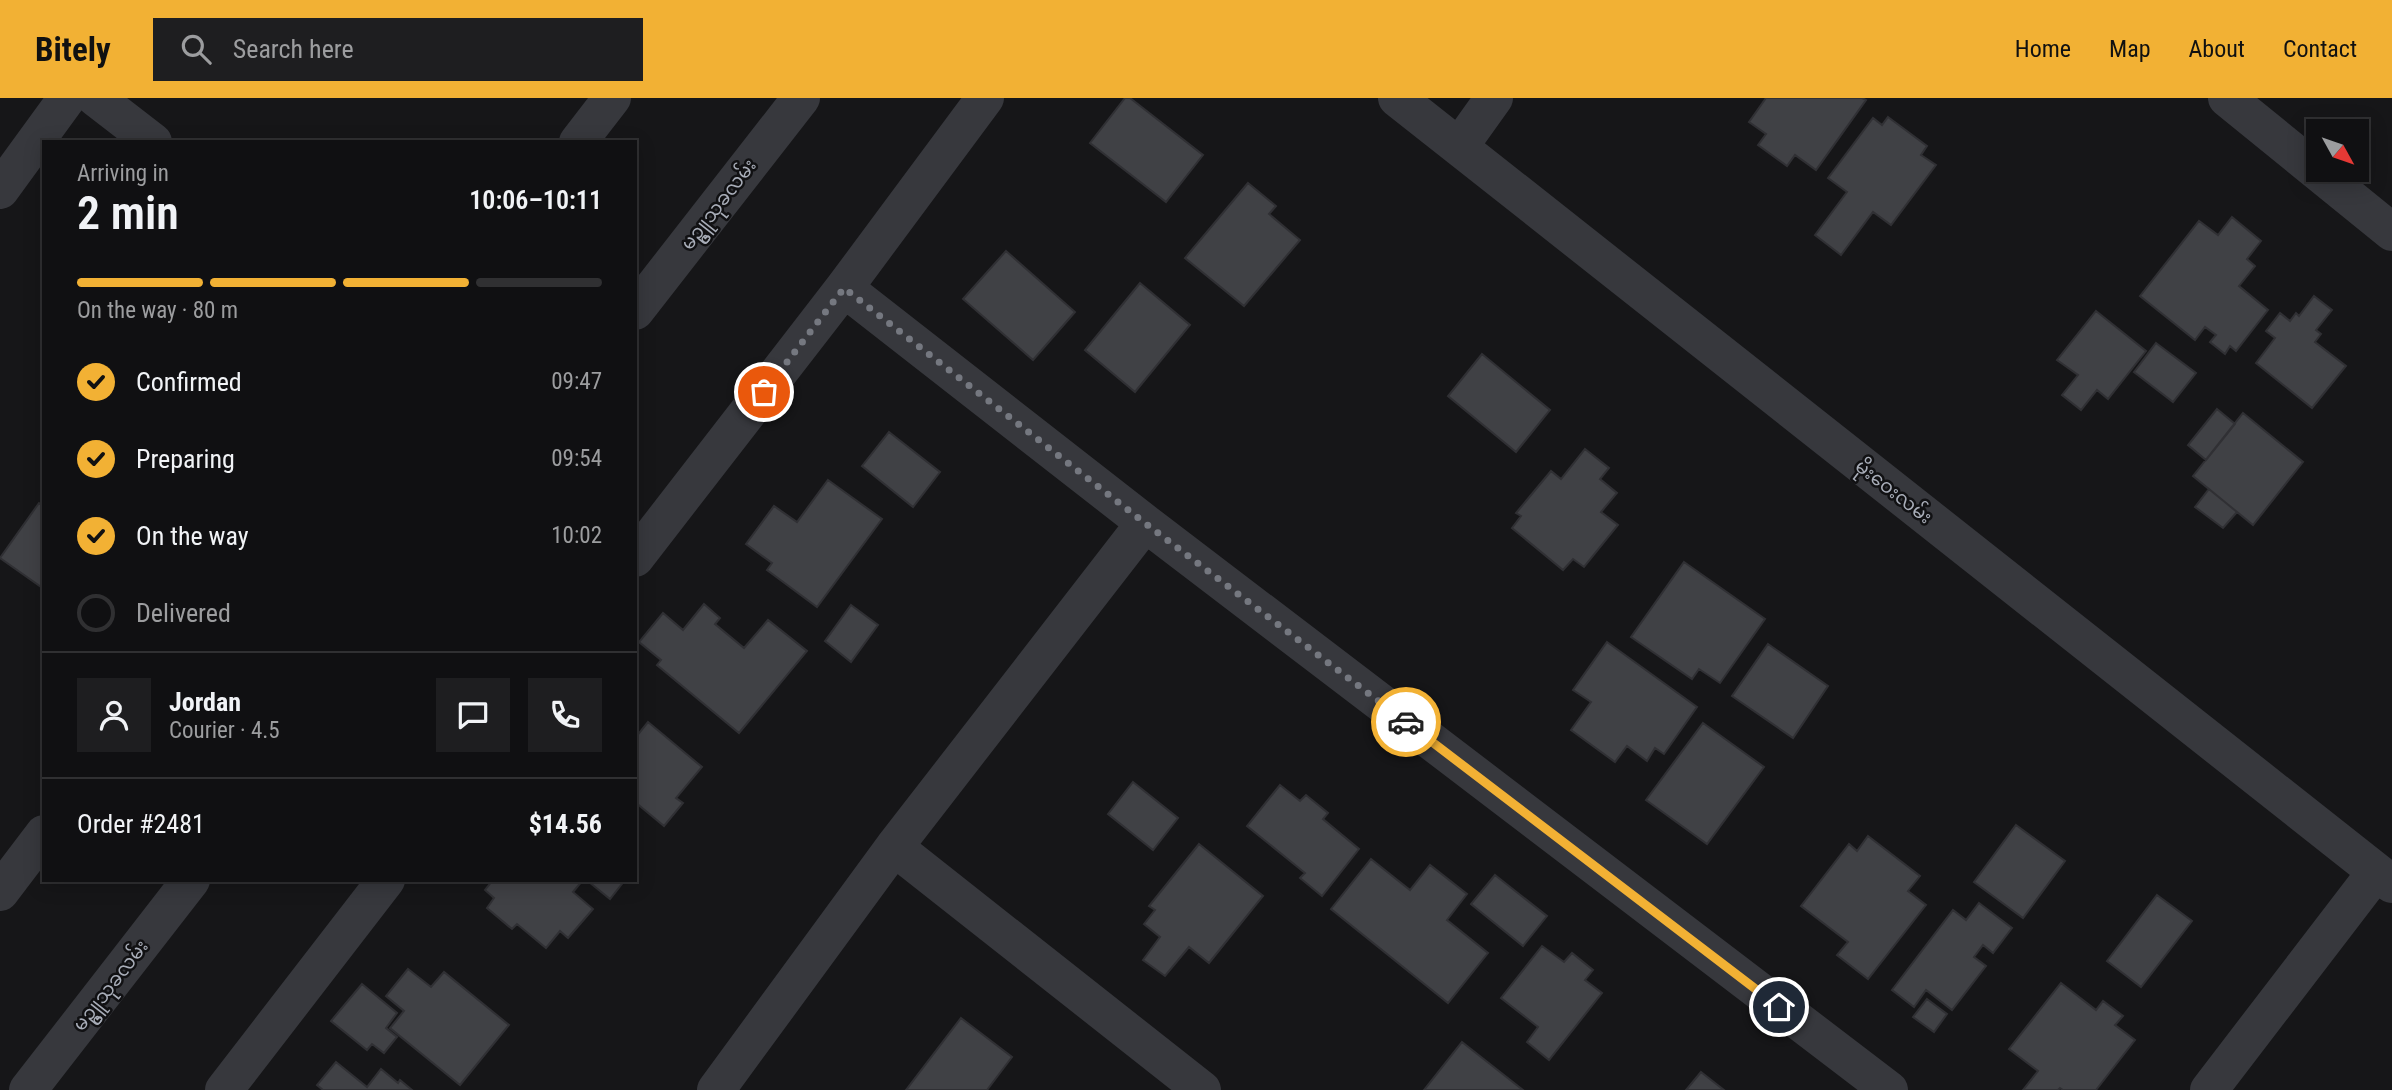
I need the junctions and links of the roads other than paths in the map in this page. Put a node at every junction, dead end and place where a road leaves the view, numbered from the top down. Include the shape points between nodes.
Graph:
1 (67, 98) edge
2 (96, 98) edge
3 (612, 98) edge
4 (801, 98) edge
5 (985, 98) edge
6 (1397, 98) edge
7 (1494, 98) edge
8 (2227, 98) edge
9 (150, 140) edge
10 (580, 140) edge
11 (1459, 147) junction
12 (0, 190) edge
13 (2392, 232) edge
14 (844, 288) junction
15 (637, 308) edge
16 (1145, 523) junction
17 (637, 555) edge
18 (42, 837) edge
19 (894, 847) junction
20 (2384, 878) edge
21 (189, 882) edge
22 (384, 882) edge
23 (0, 892) edge
24 (28, 1090) edge
25 (224, 1090) edge
26 (716, 1090) edge
27 (1202, 1090) edge
28 (1889, 1090) edge
29 (2209, 1090) edge

1 - 12 street
2 - 9 street
3 - 10 street
4 - 15 street, မဥ္ဇူသုခလမ်း
5 - 14 street
6 - 11 street, မိုးဝေးလမ်း
7 - 11 street
8 - 13 street
11 - 20 street, မိုးဝေးလမ်း
14 - 16 street
14 - 17 street
16 - 19 street
16 - 28 street
18 - 23 street
19 - 26 street
19 - 27 street
20 - 29 street
21 - 24 street, မဥ္ဇူသုခလမ်း
22 - 25 street

